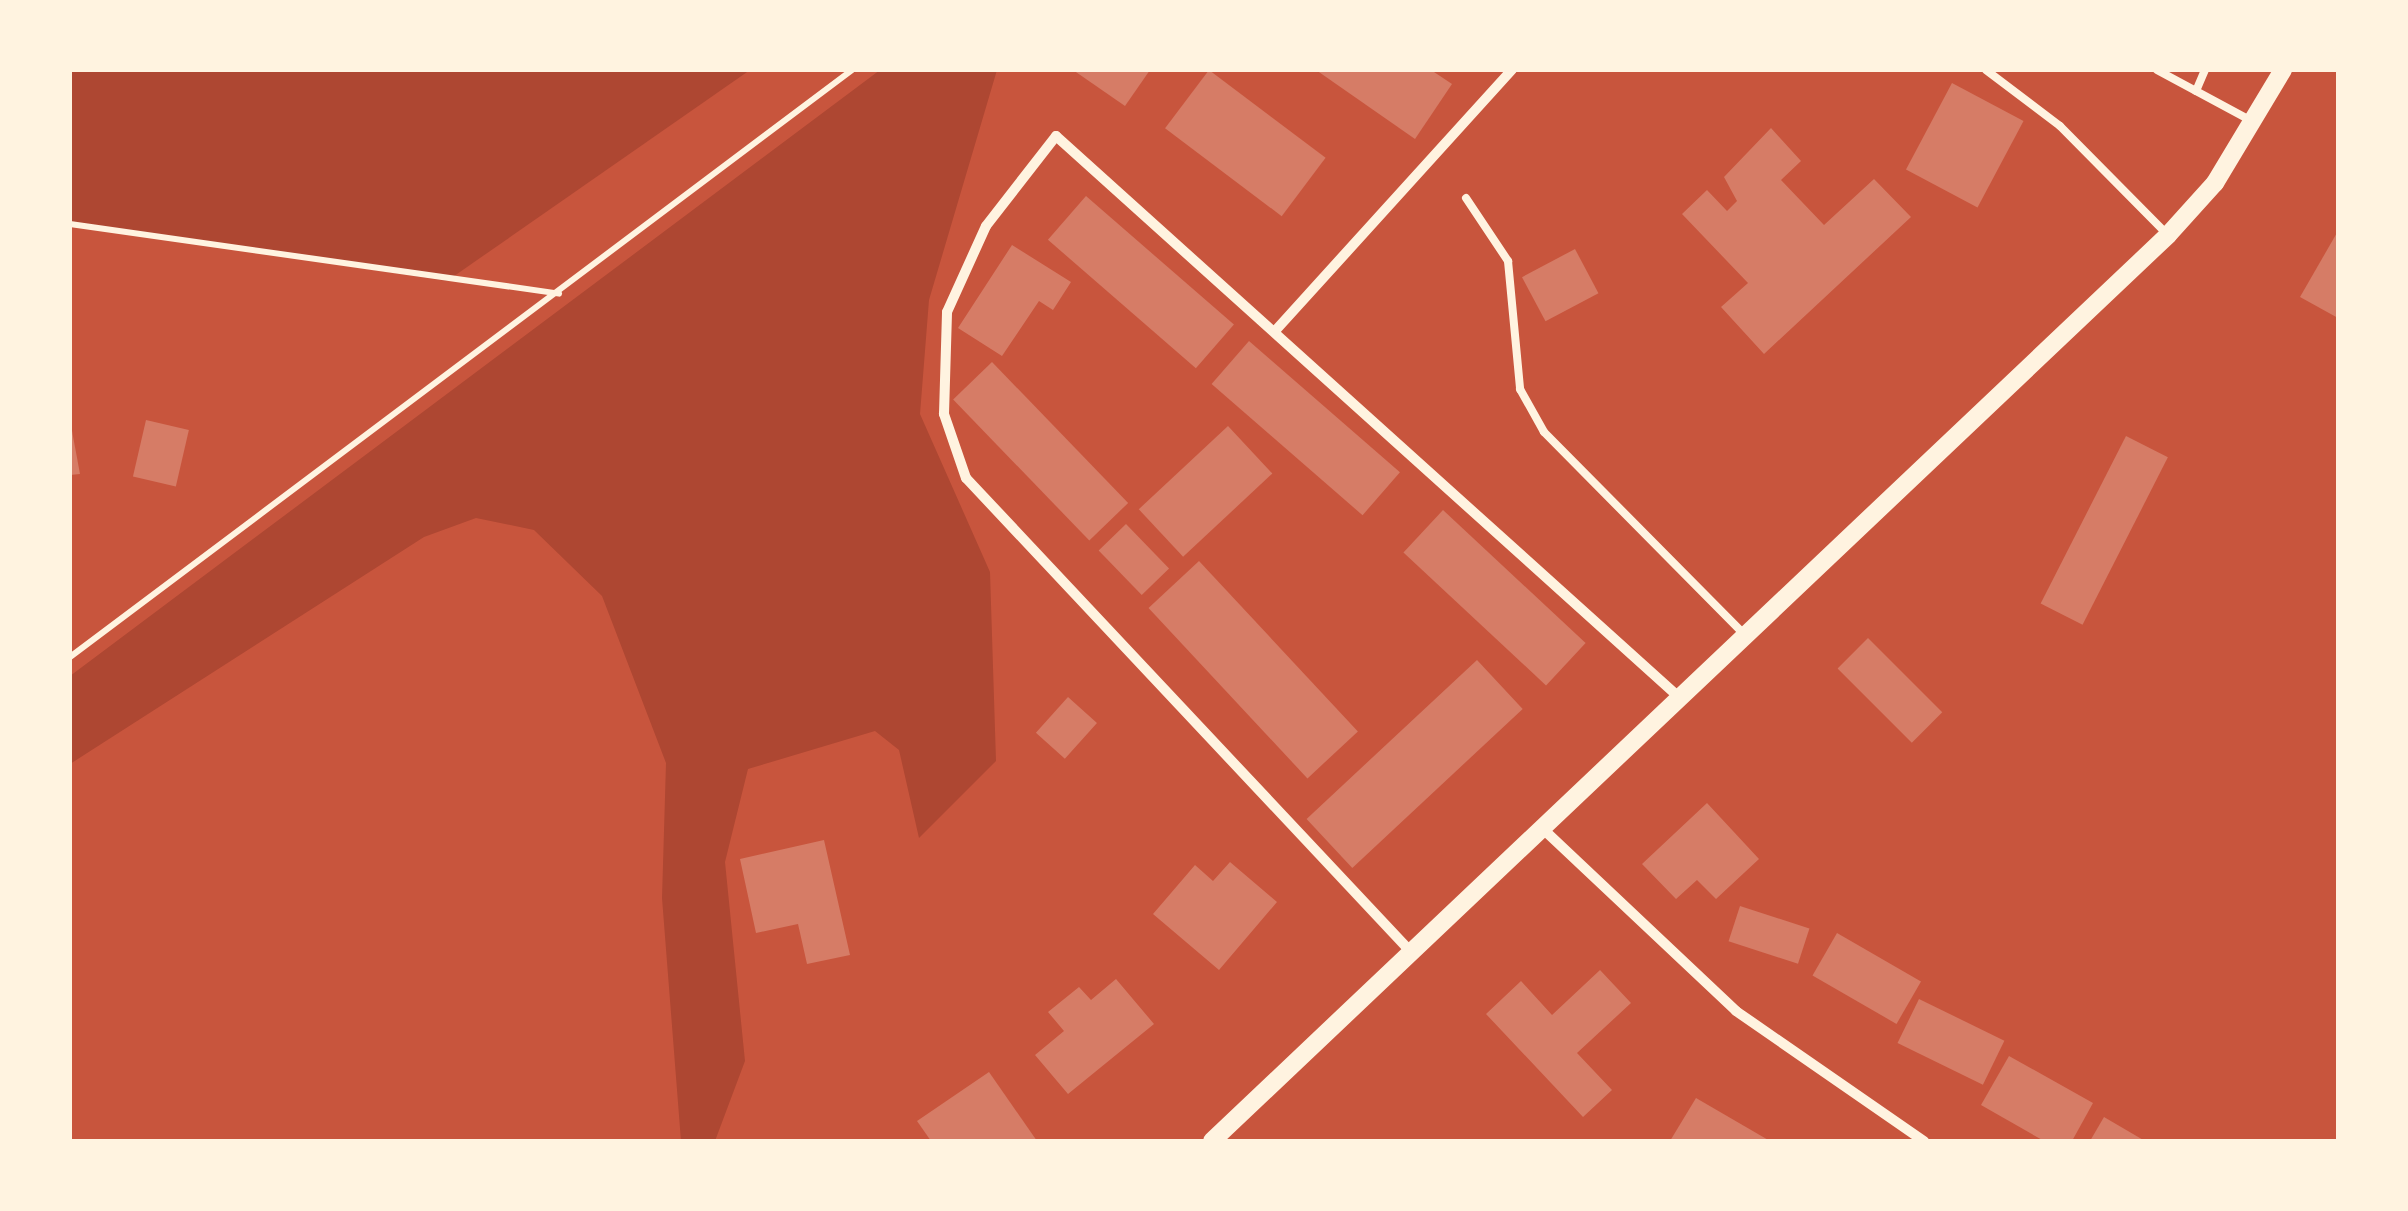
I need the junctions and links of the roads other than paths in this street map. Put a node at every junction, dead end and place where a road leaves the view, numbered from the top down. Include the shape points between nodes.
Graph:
1 (1512, 70) edge
2 (1986, 70) edge
3 (2156, 70) edge
4 (2206, 70) edge
5 (2282, 70) edge
6 (2196, 91) junction
7 (2254, 122) junction
8 (1466, 198) dead end
9 (2168, 235) junction
10 (1275, 331) junction
11 (1746, 636) junction
12 (1681, 698) junction
13 (1542, 828) junction
14 (1410, 952) junction
15 (1212, 1141) edge
16 (1924, 1141) edge

1 - 10 street
2 - 9 lane via 2060,126
3 - 6 lane
4 - 6 lane
5 - 7 street
6 - 7 lane
7 - 9 street
8 - 11 lane via 1508,261 1520,390 1544,432
9 - 11 street
10 - 12 street
10 - 14 street via 1056,136 986,226 946,312 944,414 966,478
11 - 12 street
12 - 13 street
13 - 14 street
13 - 16 street via 1736,1011
14 - 15 street

